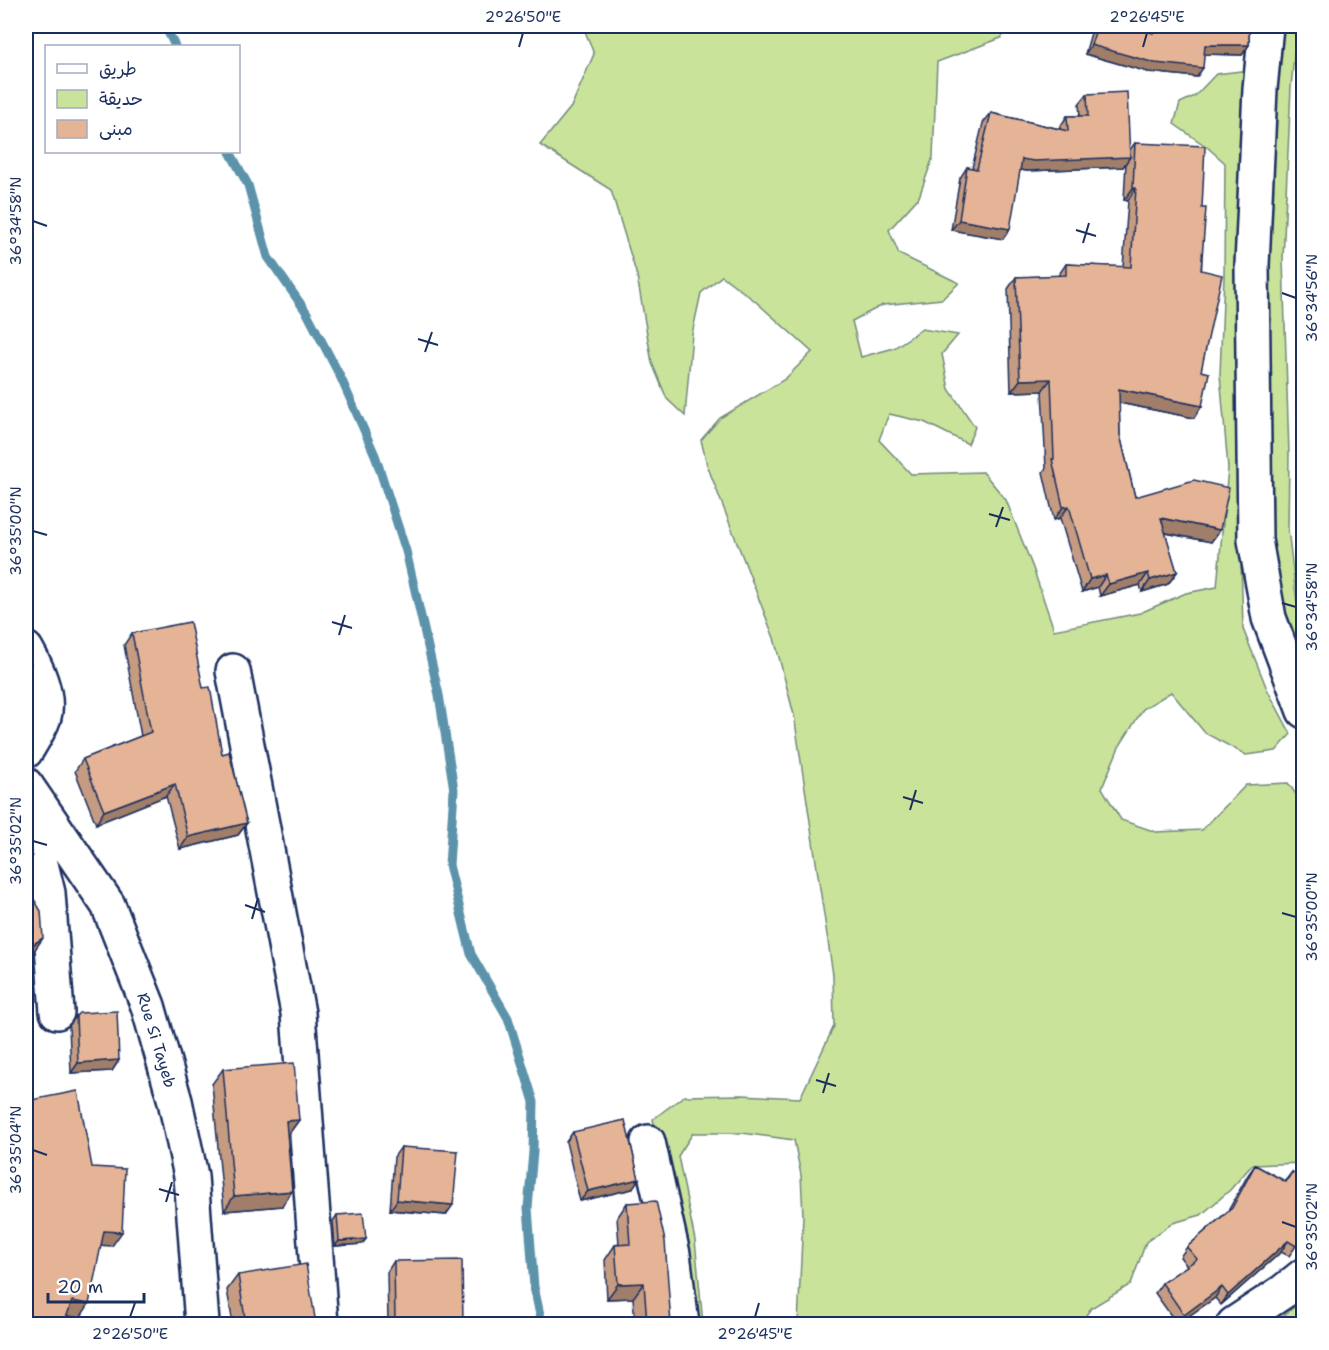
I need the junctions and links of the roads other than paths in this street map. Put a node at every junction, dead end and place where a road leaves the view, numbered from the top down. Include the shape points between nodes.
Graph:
1 (1266, 26) edge
2 (26, 650) edge
3 (233, 671) dead end
4 (1304, 711) edge
5 (26, 751) edge
6 (26, 784) edge
7 (26, 802) edge
8 (57, 1012) dead end
9 (648, 1142) dead end
10 (1304, 1275) edge
11 (202, 1324) edge
12 (321, 1324) edge
13 (682, 1324) edge
14 (1234, 1324) edge

1 - 4 street via 1252,264 1255,540 1269,618
2 - 5 street via 45,694 44,717
3 - 12 street via 298,1013
6 - 11 street, Rue Si Tayeb via 108,905 148,1006 191,1176
7 - 8 street via 48,893
9 - 13 street via 673,1254
10 - 14 street

